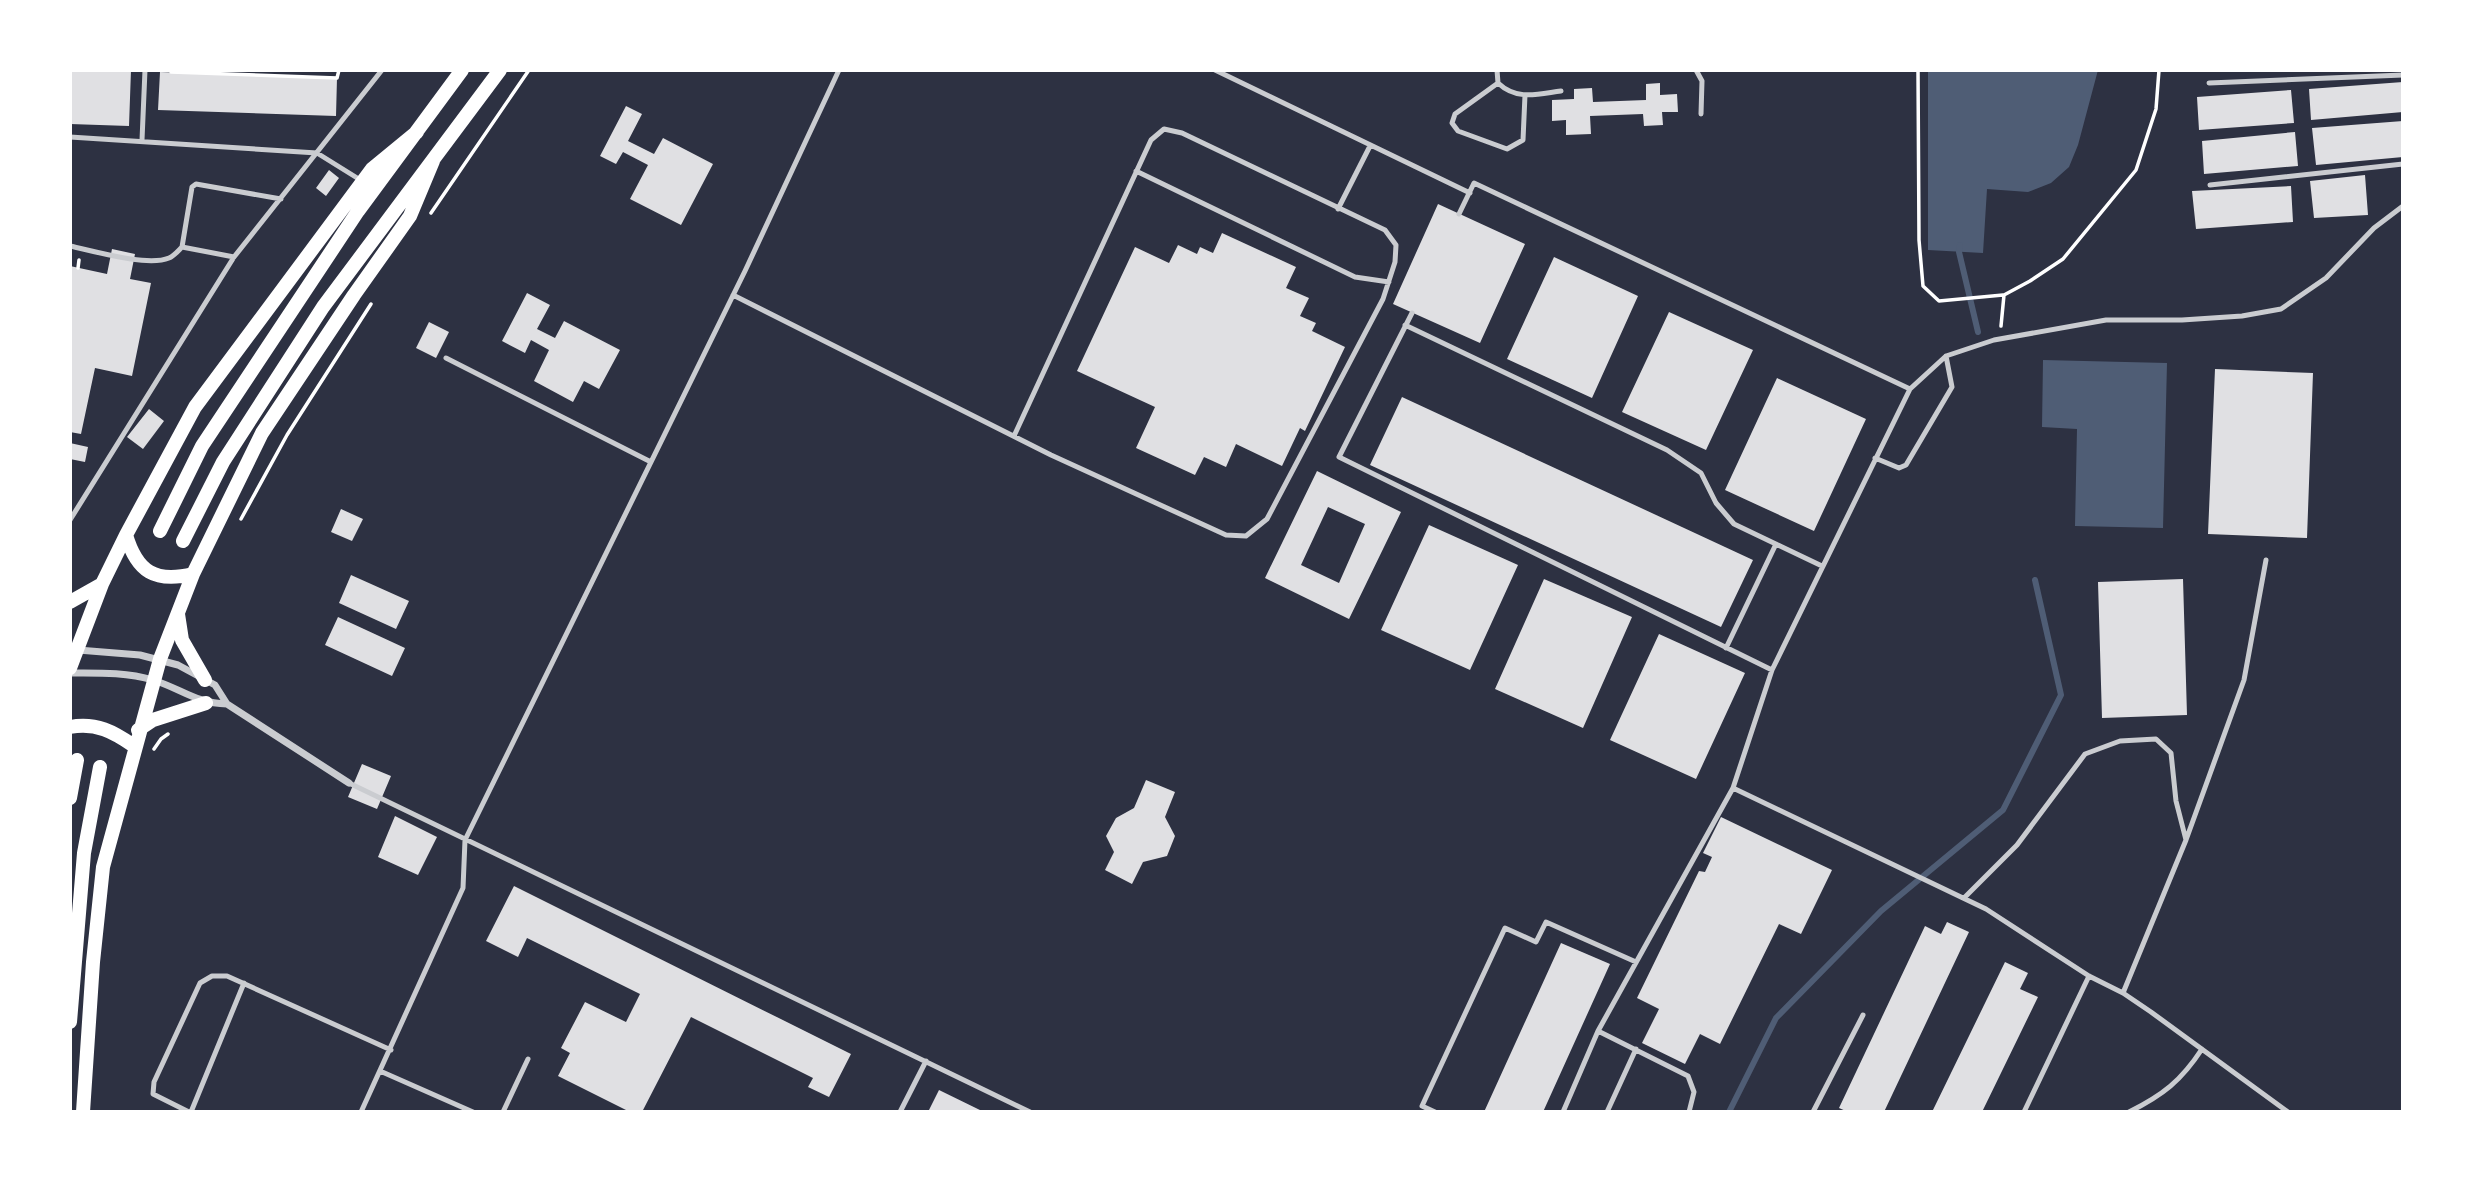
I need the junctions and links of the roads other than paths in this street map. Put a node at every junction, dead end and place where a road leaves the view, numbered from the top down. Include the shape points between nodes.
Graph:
1 (145, 70) edge
2 (382, 70) edge
3 (461, 70) edge
4 (500, 70) edge
5 (839, 70) edge
6 (1214, 70) edge
7 (1497, 70) edge
8 (1696, 70) edge
9 (2403, 75) edge
10 (1498, 83) junction
11 (2209, 83) dead end
12 (1561, 92) dead end
13 (1525, 95) junction
14 (1701, 114) dead end
15 (417, 132) junction
16 (70, 136) edge
17 (142, 140) junction
18 (1370, 146) junction
19 (317, 153) junction
20 (433, 162) junction
21 (2403, 164) edge
22 (1136, 171) junction
23 (362, 181) junction
24 (2210, 185) dead end
25 (1469, 192) junction
26 (281, 199) junction
27 (2403, 206) edge
28 (1338, 209) junction
29 (1459, 214) dead end
30 (70, 246) edge
31 (182, 247) junction
32 (234, 257) junction
33 (1389, 282) junction
34 (733, 295) junction
35 (1412, 313) dead end
36 (1405, 325) junction
37 (1946, 356) junction
38 (446, 358) dead end
39 (1909, 389) junction
40 (1014, 436) junction
41 (1875, 458) junction
42 (651, 462) junction
43 (70, 520) edge
44 (160, 531) dead end
45 (126, 535) junction
46 (183, 541) dead end
47 (1776, 544) junction
48 (2266, 560) dead end
49 (1822, 566) junction
50 (193, 574) junction
51 (102, 584) junction
52 (70, 602) edge
53 (178, 613) junction
54 (1726, 649) junction
55 (73, 650) edge
56 (160, 659) junction
57 (1772, 670) junction
58 (70, 671) edge
59 (153, 680) junction
60 (205, 680) junction
61 (206, 703) junction
62 (227, 704) junction
63 (70, 727) edge
64 (138, 730) junction
65 (134, 747) junction
66 (77, 760) dead end
67 (100, 767) dead end
68 (349, 783) joint
69 (1733, 788) junction
70 (70, 798) edge
71 (465, 840) junction
72 (2186, 840) junction
73 (1964, 898) junction
74 (1636, 962) junction
75 (2089, 976) junction
76 (244, 984) junction
77 (2123, 993) junction
78 (1863, 1014) dead end
79 (70, 1022) edge
80 (1598, 1031) junction
81 (1636, 1049) junction
82 (2202, 1049) junction
83 (391, 1050) junction
84 (528, 1059) dead end
85 (926, 1061) junction
86 (380, 1071) junction
87 (83, 1112) edge
88 (190, 1112) edge
89 (361, 1112) edge
90 (472, 1112) edge
91 (503, 1112) edge
92 (900, 1112) edge
93 (1030, 1112) edge
94 (1435, 1112) edge
95 (1563, 1112) edge
96 (1607, 1112) edge
97 (1689, 1112) edge
98 (1813, 1112) edge
99 (2024, 1112) edge
100 (2129, 1112) edge
101 (2288, 1112) edge

1 - 17 lane
2 - 19 lane
3 - 15 main road
4 - 20 main road
5 - 34 lane
6 - 18 lane
7 - 10 lane
8 - 14 lane via 1702,81
9 - 11 lane
10 - 13 lane via 1508,93
10 - 13 lane via 1455,114 1452,123 1458,131 1507,149 1516,146 1523,140
12 - 13 lane
15 - 23 main road
15 - 44 main road via 358,211 202,446
16 - 17 lane
17 - 19 lane
18 - 25 lane
18 - 28 lane
19 - 23 lane
19 - 26 lane
20 - 46 main road via 323,307 223,462
20 - 50 main road via 410,216 262,433
21 - 24 lane
22 - 28 lane via 1151,140 1164,129 1182,133
22 - 33 lane via 1355,277
22 - 40 lane
23 - 45 main road via 195,408
25 - 29 lane
25 - 39 lane via 1474,183
26 - 31 lane via 196,184 189,193
26 - 32 lane
27 - 37 lane via 2374,228 2326,278 2281,309 2218,317 2106,320 2002,339
28 - 33 lane via 1385,230 1396,245
30 - 31 lane via 154,261 171,257
31 - 32 lane
32 - 43 lane
33 - 40 lane via 1267,519 1246,536 1226,535
34 - 40 lane
34 - 42 lane
35 - 36 lane
36 - 47 lane via 1667,450 1701,473 1716,503 1734,524
36 - 54 lane via 1339,457
37 - 39 lane
37 - 41 lane via 1952,387 1906,465 1899,468
38 - 42 lane
39 - 41 lane
41 - 49 lane
42 - 71 lane
45 - 50 main road via 132,555 148,572 166,578
45 - 51 main road
47 - 49 lane
47 - 54 lane
48 - 72 lane via 2245,680
49 - 57 lane
50 - 53 main road
51 - 52 main road
51 - 55 main road
53 - 56 main road
53 - 60 main road via 182,640
54 - 57 lane
55 - 56 street
55 - 58 main road
56 - 59 main road
56 - 60 street
57 - 69 lane
58 - 59 street
59 - 61 street
59 - 64 main road
60 - 62 street via 215,685
61 - 62 street
61 - 64 main road via 153,720
62 - 68 street
63 - 65 main road via 106,729
64 - 65 main road
65 - 87 main road via 103,867
66 - 70 main road
67 - 79 main road via 84,853
68 - 71 lane
69 - 73 lane
69 - 74 lane
71 - 83 lane via 463,888
71 - 85 lane
72 - 73 lane via 2171,752 2156,739 2120,741 2085,754 2017,845
72 - 77 lane
73 - 75 lane
74 - 80 lane
74 - 94 lane via 1546,922 1536,942 1504,928 1422,1107
75 - 77 lane
75 - 99 lane
76 - 83 lane
76 - 88 lane
76 - 88 lane via 227,976 212,976 200,983 154,1082 153,1094
77 - 82 lane
78 - 98 lane
80 - 81 lane
80 - 95 lane
81 - 96 lane
81 - 97 lane via 1688,1076 1694,1092
82 - 100 lane via 2188,1070 2158,1098
82 - 101 lane
83 - 86 lane
84 - 91 lane
85 - 92 lane
85 - 93 lane
86 - 89 lane
86 - 90 lane

